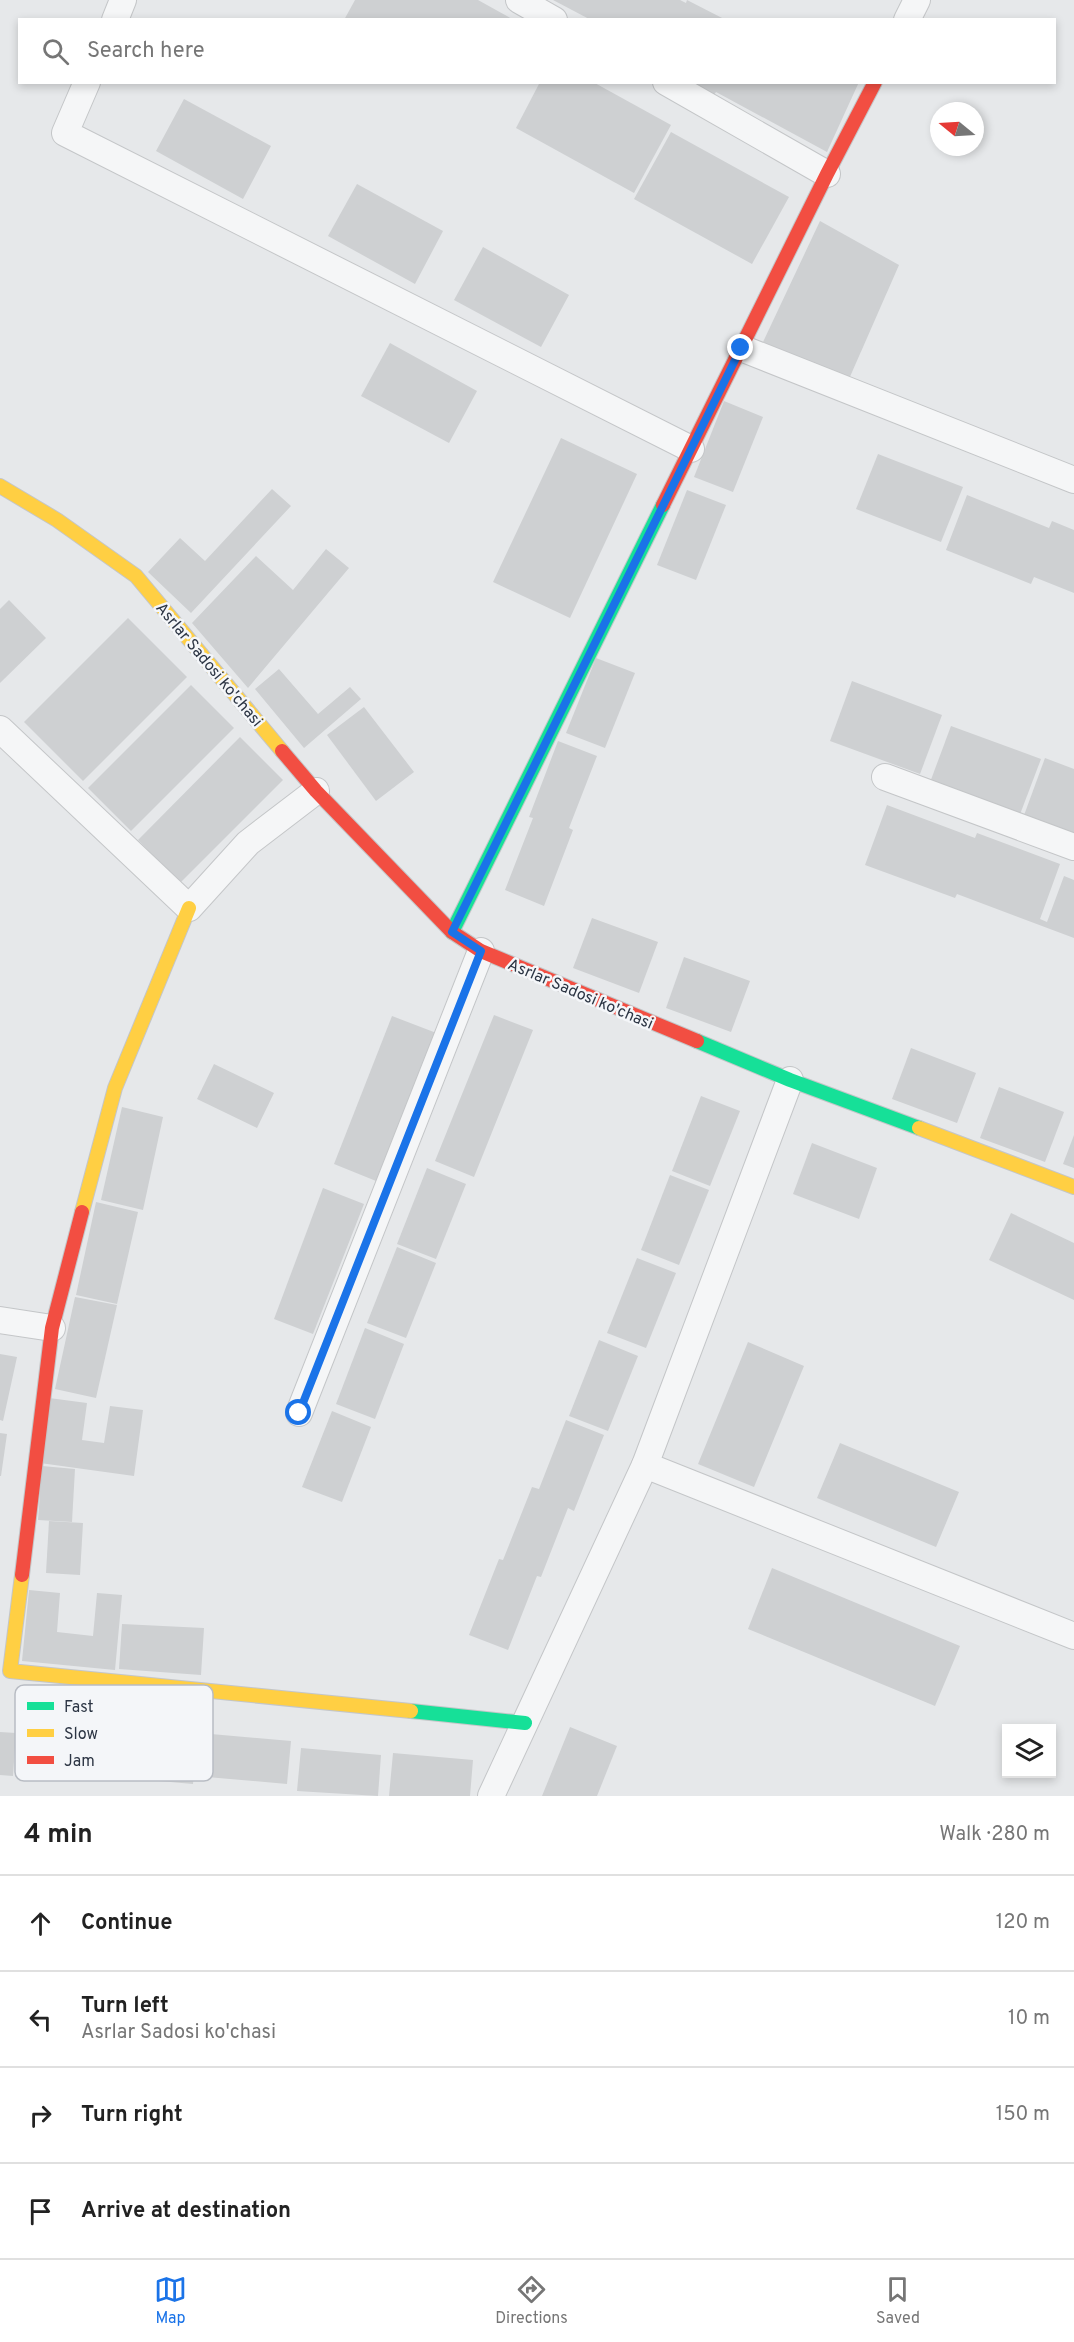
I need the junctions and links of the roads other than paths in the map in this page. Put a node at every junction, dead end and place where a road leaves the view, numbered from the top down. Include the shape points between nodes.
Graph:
1 (123, 0) edge
2 (519, 0) edge
3 (917, 0) edge
4 (116, 18) edge
5 (550, 18) edge
6 (908, 18) edge
7 (86, 84) edge
8 (670, 84) edge
9 (873, 84) edge
10 (827, 174) junction
11 (741, 348) junction
12 (691, 449) junction
13 (1074, 480) edge
14 (0, 486) edge
15 (0, 729) edge
16 (885, 777) dead end
17 (316, 791) junction
18 (1074, 847) edge
19 (189, 909) junction
20 (452, 932) junction
21 (481, 951) junction
22 (790, 1080) junction
23 (1074, 1187) edge
24 (0, 1320) edge
25 (52, 1328) junction
26 (299, 1413) dead end
27 (645, 1465) junction
28 (1074, 1636) edge
29 (149, 1685) edge
30 (213, 1691) edge
31 (525, 1723) junction
32 (491, 1796) edge

1 - 4 street
2 - 5 street
3 - 6 street
7 - 12 street via 65,133
8 - 10 street
9 - 10 street
10 - 11 street
11 - 12 street
11 - 13 street
12 - 20 street
14 - 17 street, Asrlar Sadosi ko'chasi via 57,520 136,576
15 - 19 street
16 - 18 street
17 - 19 street via 248,843
17 - 20 street, Asrlar Sadosi ko'chasi
19 - 25 street via 115,1088
20 - 21 street, Asrlar Sadosi ko'chasi
21 - 22 street, Asrlar Sadosi ko'chasi
21 - 26 street
22 - 23 street, Asrlar Sadosi ko'chasi
22 - 27 street
24 - 25 street
25 - 29 street via 10,1671
27 - 28 street
27 - 31 street
30 - 31 street
31 - 32 street

